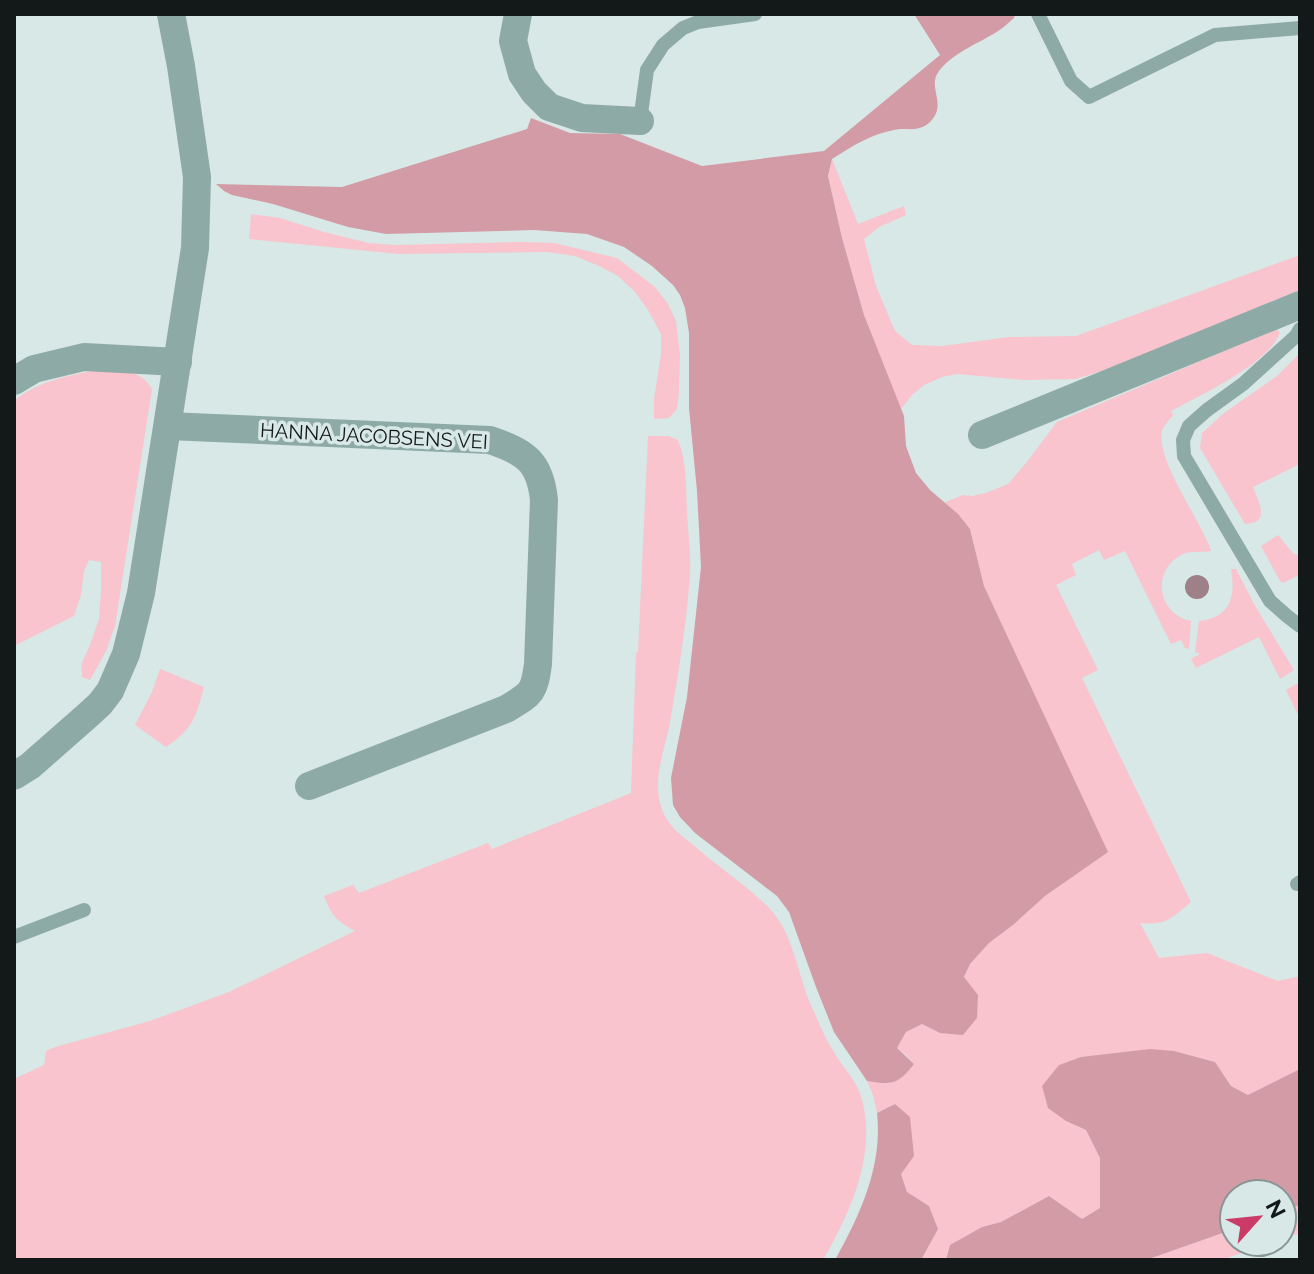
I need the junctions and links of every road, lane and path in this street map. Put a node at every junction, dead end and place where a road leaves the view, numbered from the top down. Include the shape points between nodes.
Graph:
1 (171, 14) edge
2 (518, 14) edge
3 (755, 14) edge
4 (1038, 14) edge
5 (1300, 28) edge
6 (640, 121) joint
7 (1300, 305) edge
8 (1300, 329) edge
9 (178, 362) junction
10 (14, 381) edge
11 (168, 426) junction
12 (982, 435) dead end
13 (1300, 626) edge
14 (14, 776) edge
15 (309, 786) dead end
16 (84, 910) dead end
17 (14, 937) edge

1 - 9 street via 197,177 195,248
2 - 6 street via 513,41 522,74 549,107 582,118
3 - 6 lane via 698,22 663,45 647,70
4 - 5 lane via 1071,81 1089,97 1215,35
7 - 12 street
8 - 13 lane via 1189,426 1183,440 1184,456 1270,601
9 - 10 street via 84,357 34,369
9 - 11 street
11 - 14 street via 141,593 126,654 110,691
11 - 15 street, HANNA JACOBSENS VEI via 490,440 523,454 542,481 535,686 506,709
16 - 17 lane

